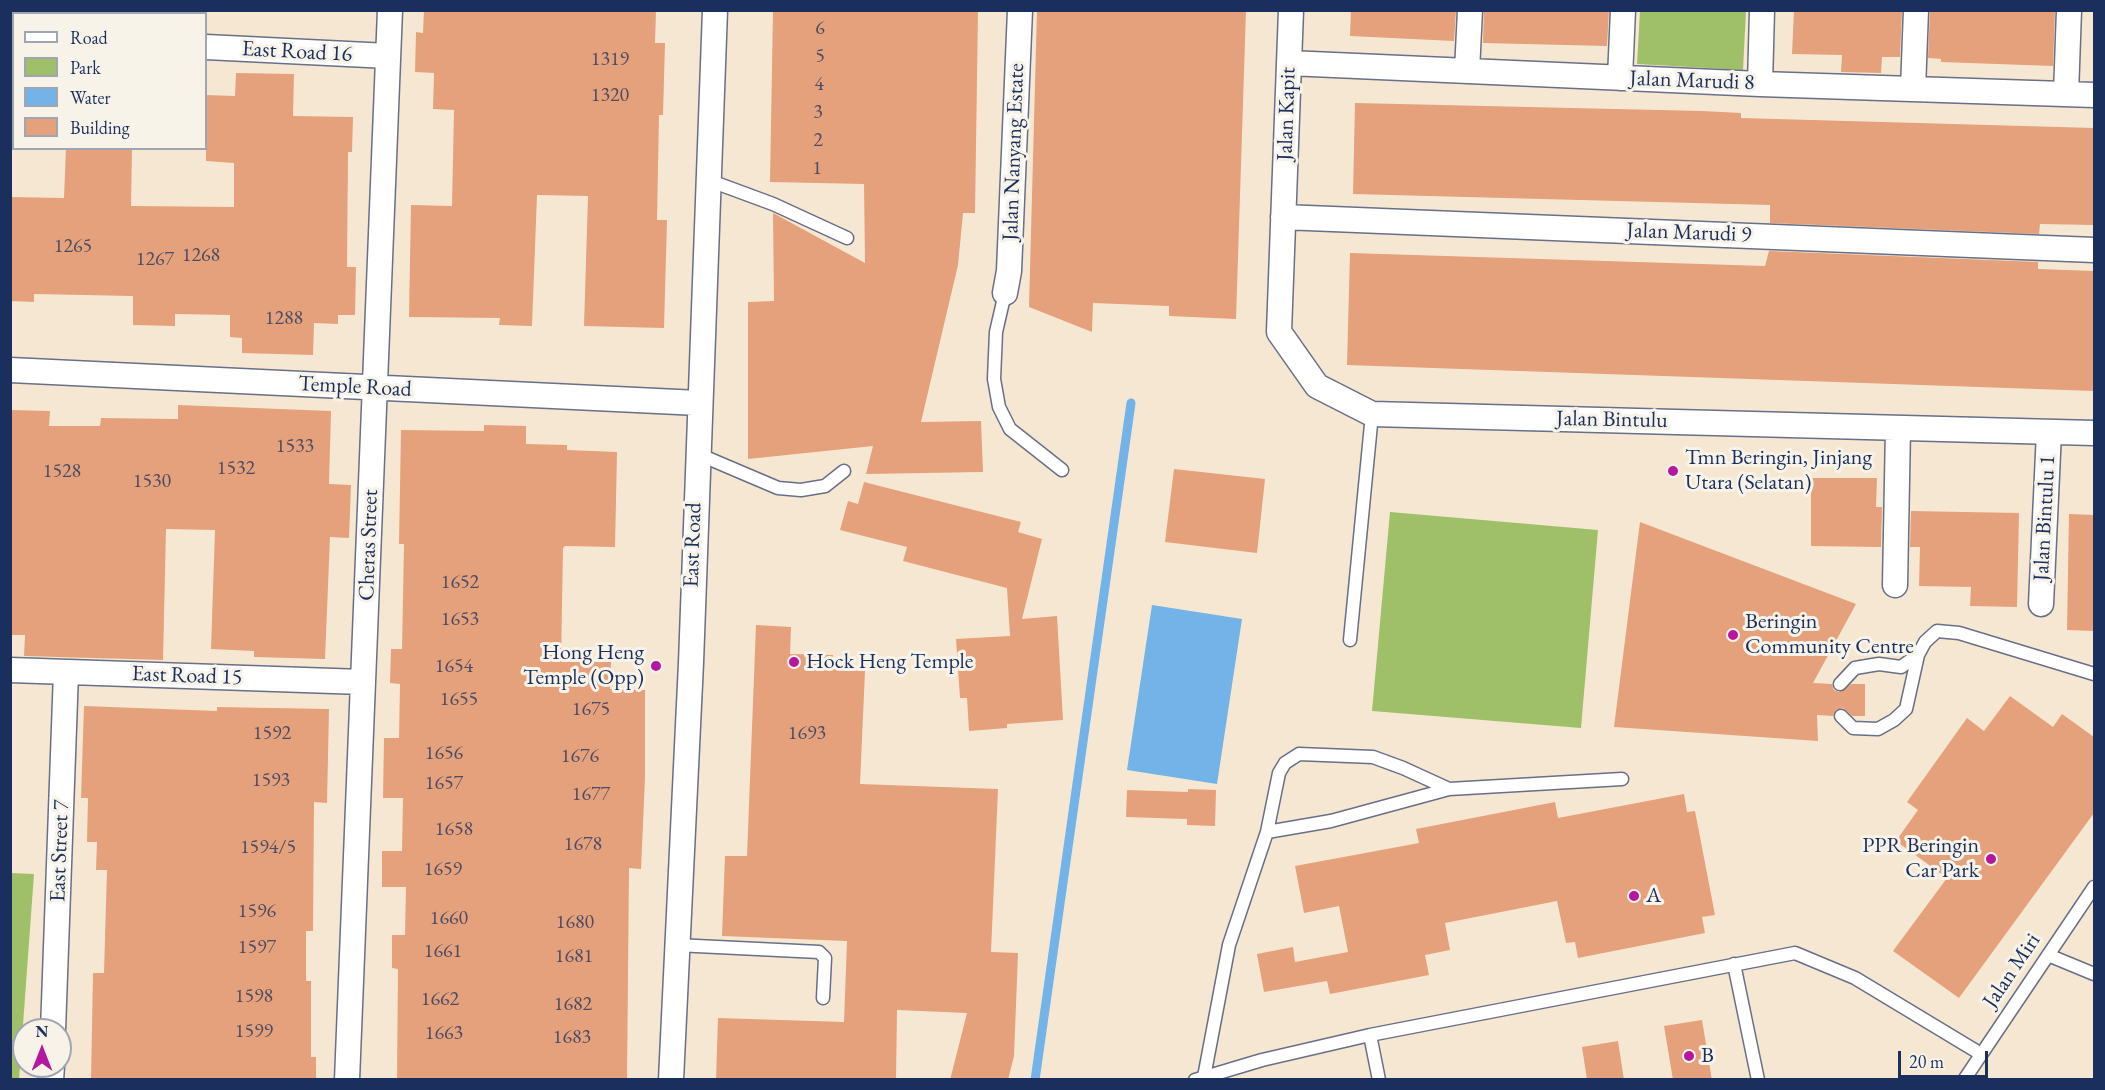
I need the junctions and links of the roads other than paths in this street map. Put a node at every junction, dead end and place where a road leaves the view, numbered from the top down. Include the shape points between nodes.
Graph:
1 (390, 10) edge
2 (715, 10) edge
3 (1020, 10) edge
4 (1291, 10) edge
5 (1470, 10) edge
6 (1623, 10) edge
7 (1762, 10) edge
8 (1916, 10) edge
9 (2069, 10) edge
10 (207, 47) edge
11 (388, 56) junction
12 (1289, 63) junction
13 (1467, 71) junction
14 (1620, 78) junction
15 (1760, 84) junction
16 (1913, 89) junction
17 (2066, 94) junction
18 (2094, 95) edge
19 (708, 180) junction
20 (1284, 217) junction
21 (847, 238) dead end
22 (2094, 250) edge
23 (1005, 293) joint
24 (10, 370) edge
25 (375, 388) junction
26 (699, 403) junction
27 (1372, 414) junction
28 (1898, 428) junction
29 (2049, 432) junction
30 (2094, 433) edge
31 (697, 453) junction
32 (1062, 470) dead end
33 (844, 471) dead end
34 (1895, 585) dead end
35 (2041, 604) dead end
36 (1350, 640) dead end
37 (1918, 655) junction
38 (10, 670) edge
39 (66, 672) junction
40 (2094, 675) edge
41 (363, 682) junction
42 (1840, 684) dead end
43 (1841, 716) dead end
44 (1622, 779) dead end
45 (1449, 789) junction
46 (1267, 832) junction
47 (2094, 887) edge
48 (676, 945) junction
49 (2048, 955) junction
50 (1734, 964) junction
51 (2094, 974) edge
52 (823, 998) dead end
53 (53, 1018) edge
54 (1370, 1035) junction
55 (1981, 1054) junction
56 (1199, 1078) edge
57 (347, 1080) edge
58 (671, 1080) edge
59 (1379, 1080) edge
60 (1758, 1080) edge
61 (1964, 1080) edge

1 - 11 street, Cheras Street
2 - 19 street, East Road
3 - 23 street, Jalan Nanyang Estate
4 - 12 street, Jalan Kapit
5 - 13 street
6 - 14 street
7 - 15 street
8 - 16 street
9 - 17 street
10 - 11 street, East Road 16
11 - 25 street, Cheras Street
12 - 13 street, Jalan Marudi 8
12 - 20 street, Jalan Kapit
13 - 14 street, Jalan Marudi 8
14 - 15 street, Jalan Marudi 8
15 - 16 street, Jalan Marudi 8
16 - 17 street, Jalan Marudi 8
17 - 18 street, Jalan Marudi 8
19 - 21 lane
19 - 26 street, East Road
20 - 22 street, Jalan Marudi 9
20 - 27 street, Jalan Bintulu via 1280,332 1317,386
23 - 32 lane via 996,332 994,379 999,406 1010,429
24 - 25 street, Temple Road
25 - 26 street, Temple Road
25 - 41 street, Cheras Street
26 - 31 street, East Road
27 - 28 street, Jalan Bintulu
27 - 36 lane
28 - 29 street, Jalan Bintulu
28 - 34 street
29 - 30 street, Jalan Bintulu
29 - 35 street, Jalan Bintulu 1
31 - 33 lane via 778,488 825,486
31 - 48 street, East Road
37 - 40 lane via 1937,631 1959,633
37 - 42 lane via 1900,667 1880,664 1855,668
37 - 43 lane via 1906,709 1893,720 1878,729 1853,728
38 - 39 street, East Road 15
39 - 41 street, East Road 15
39 - 53 street, East Street 7
41 - 57 street, Cheras Street
44 - 45 lane
45 - 46 lane via 1331,821
45 - 46 lane via 1373,757 1299,754 1279,773
46 - 56 lane via 1229,945
47 - 49 lane, Jalan Miri
48 - 52 lane via 819,951 825,958
48 - 58 street, East Road
49 - 51 lane
49 - 55 lane, Jalan Miri
50 - 54 lane
50 - 55 lane via 1795,953 1855,978
50 - 60 lane
54 - 56 lane
54 - 59 lane
55 - 61 lane, Jalan Miri

